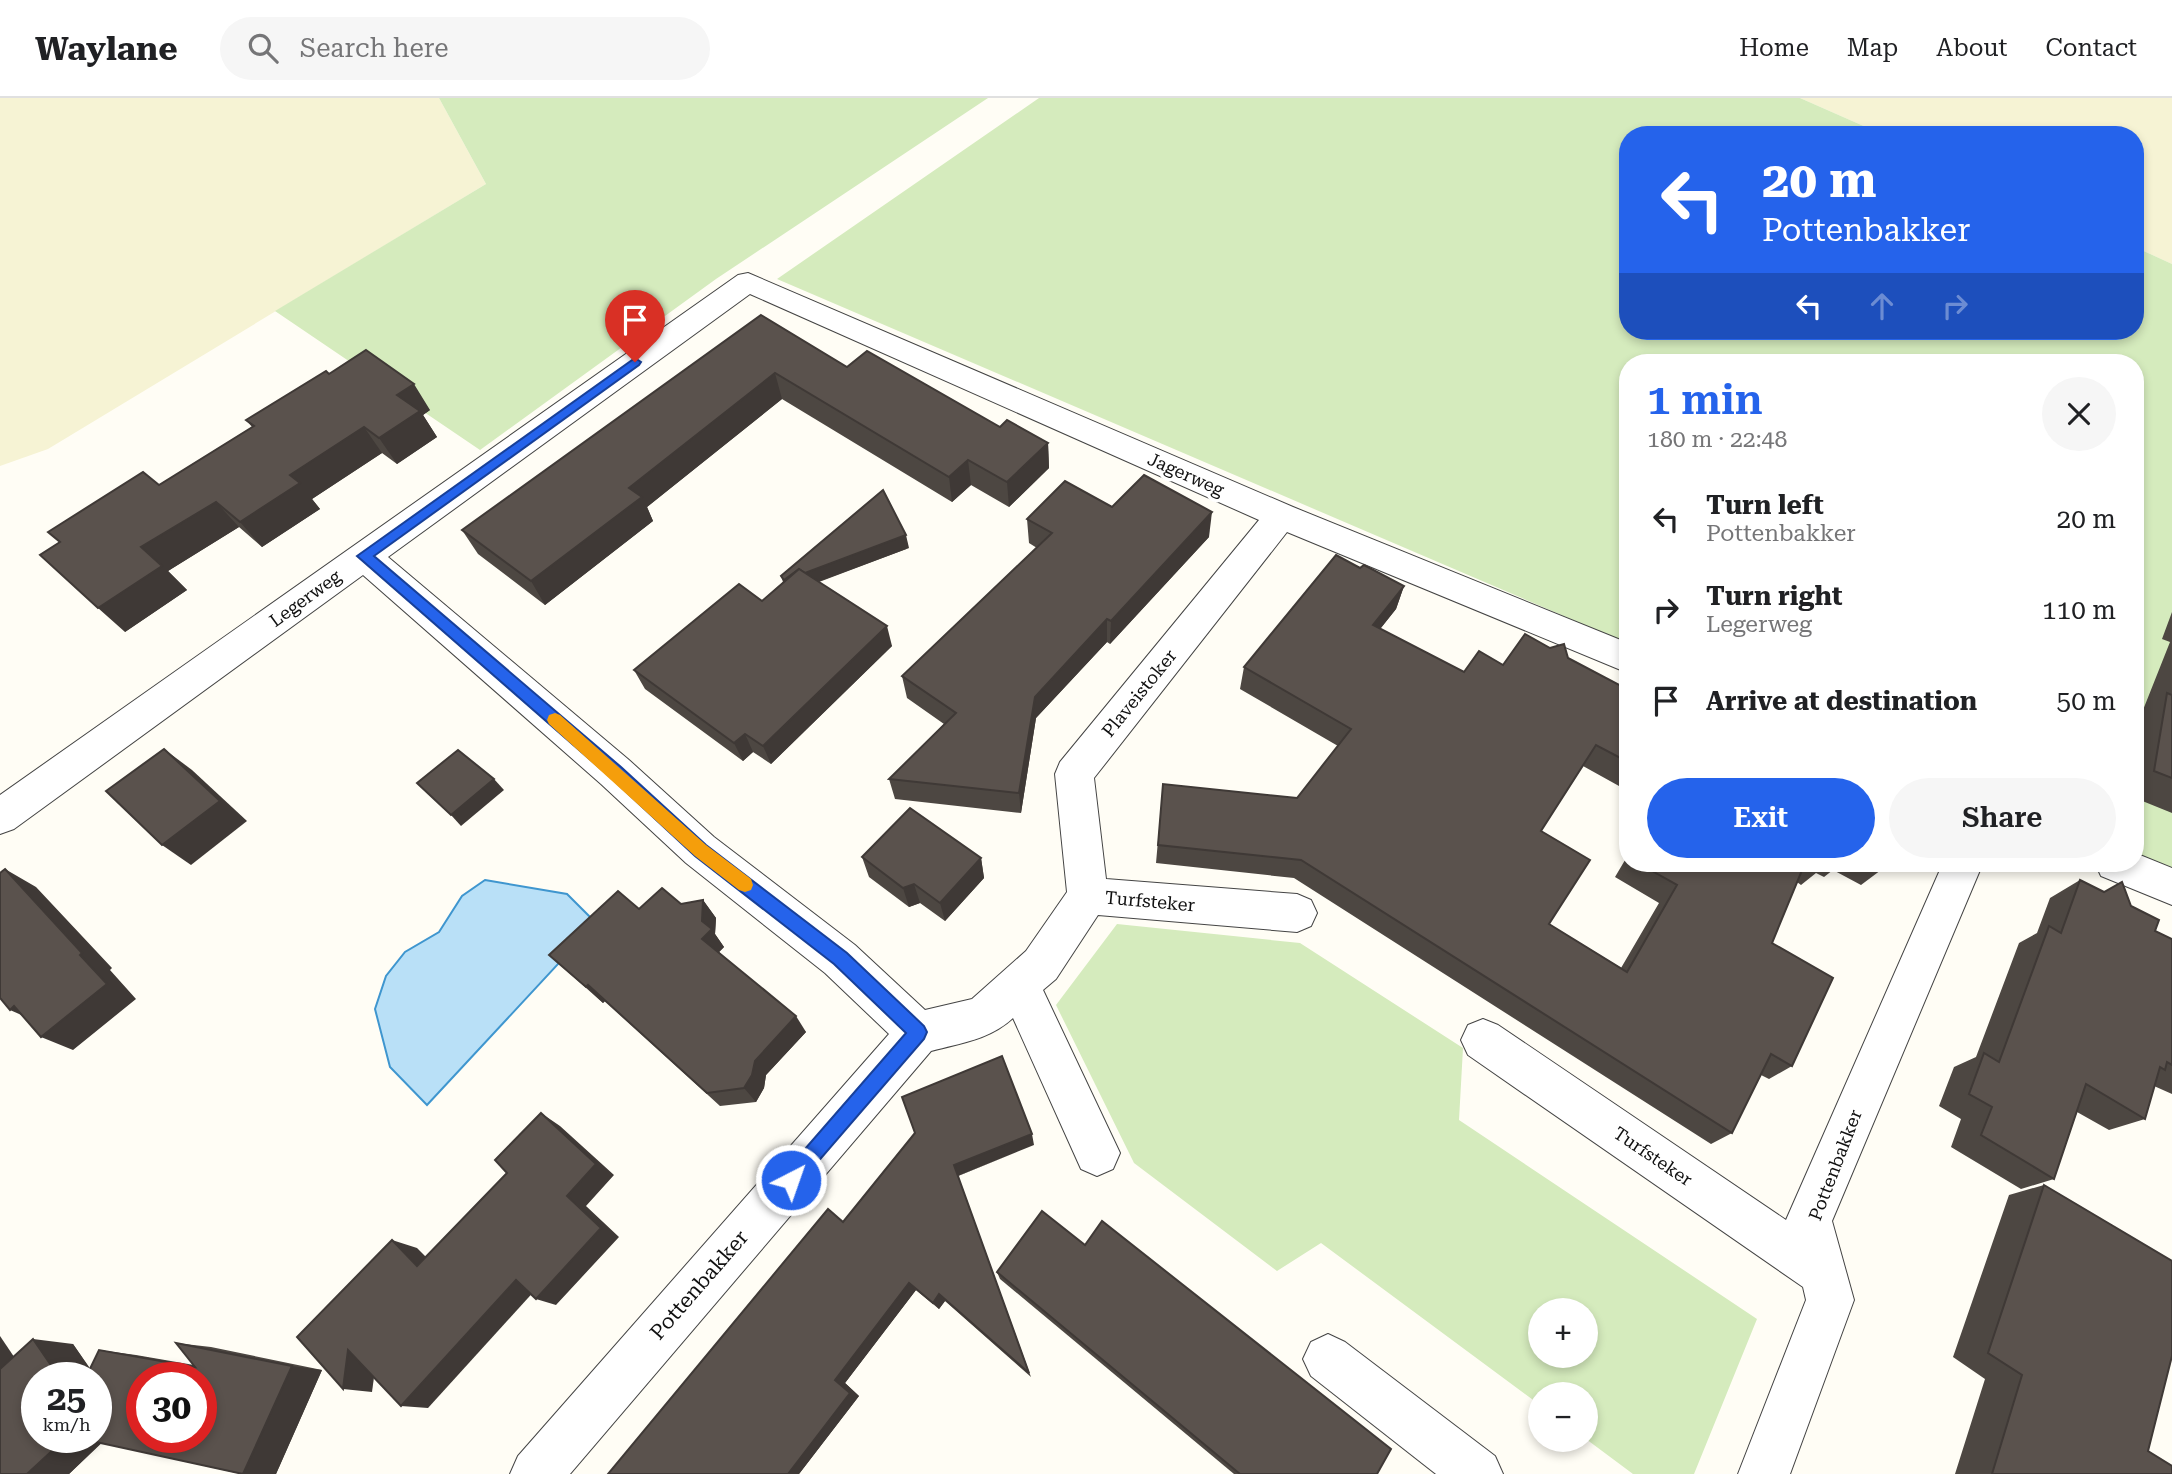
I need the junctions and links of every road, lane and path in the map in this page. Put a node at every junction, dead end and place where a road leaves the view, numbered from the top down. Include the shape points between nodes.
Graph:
1 (748, 282) joint
2 (1281, 516) junction
3 (364, 556) junction
4 (1619, 655) edge
5 (0, 817) edge
6 (1959, 872) edge
7 (2136, 872) edge
8 (2172, 887) edge
9 (1087, 896) junction
10 (1297, 913) dead end
11 (1019, 985) junction
12 (918, 1032) junction
13 (1483, 1040) dead end
14 (1097, 1153) dead end
15 (1823, 1273) junction
16 (1328, 1359) dead end
17 (536, 1474) edge
18 (1477, 1474) edge
19 (1764, 1474) edge

1 - 2 street, Jagerweg
1 - 3 street, Legerweg
2 - 4 street, Jagerweg
2 - 9 street, Plaveistoker via 1074,774
3 - 5 street, Legerweg
3 - 12 street via 700,850 841,959
6 - 15 street, Pottenbakker via 1809,1221
7 - 8 street
9 - 10 street, Turfsteker
9 - 11 street via 1041,965
11 - 12 street via 983,1017
11 - 14 street
12 - 17 street, Pottenbakker
13 - 15 street, Turfsteker
15 - 19 street, Pottenbakker via 1830,1300
16 - 18 street

